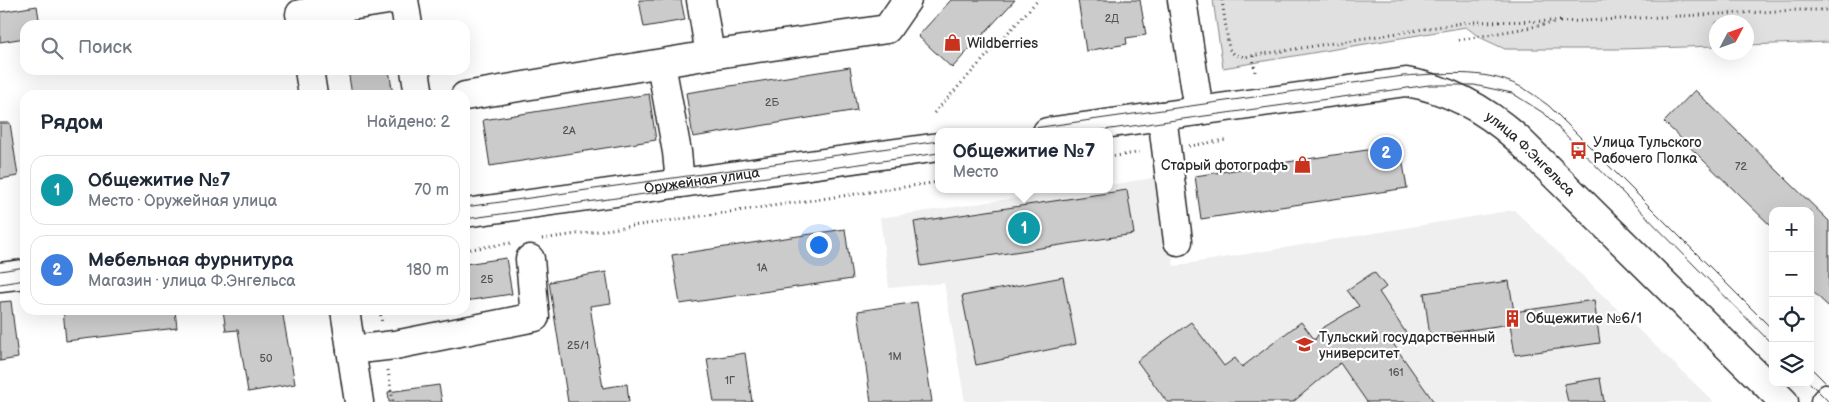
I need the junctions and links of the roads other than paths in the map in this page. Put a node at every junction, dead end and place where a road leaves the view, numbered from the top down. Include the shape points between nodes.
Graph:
1 (388, 0) edge
2 (404, 0) edge
3 (701, 0) edge
4 (907, 0) edge
5 (1182, 0) edge
6 (300, 13) edge
7 (407, 20) edge
8 (710, 55) junction
9 (661, 64) junction
10 (310, 75) edge
11 (416, 75) edge
12 (312, 90) edge
13 (418, 90) edge
14 (470, 95) edge
15 (1200, 110) junction
16 (1162, 116) junction
17 (1076, 128) edge
18 (935, 148) edge
19 (680, 183) junction
20 (470, 212) edge
21 (1178, 241) dead end
22 (526, 247) road end
23 (20, 275) edge
24 (0, 277) edge
25 (346, 315) edge
26 (351, 350) junction
27 (1829, 398) edge
28 (358, 402) edge
29 (1784, 402) edge
30 (1825, 402) edge

1 - 6 street
2 - 7 street
3 - 8 street
4 - 8 street via 887,29
5 - 15 street
8 - 9 street
9 - 14 street
9 - 19 street
10 - 12 street
11 - 13 street
15 - 16 street
15 - 29 street, улица Ф.Энгельса via 1406,82 1429,85 1468,103 1495,119 1544,163
16 - 17 street
16 - 21 street
18 - 19 street, Оружейная улица
19 - 20 street, Оружейная улица
22 - 26 street via 535,317 395,345
23 - 24 street
25 - 26 street
26 - 28 street
27 - 30 street

